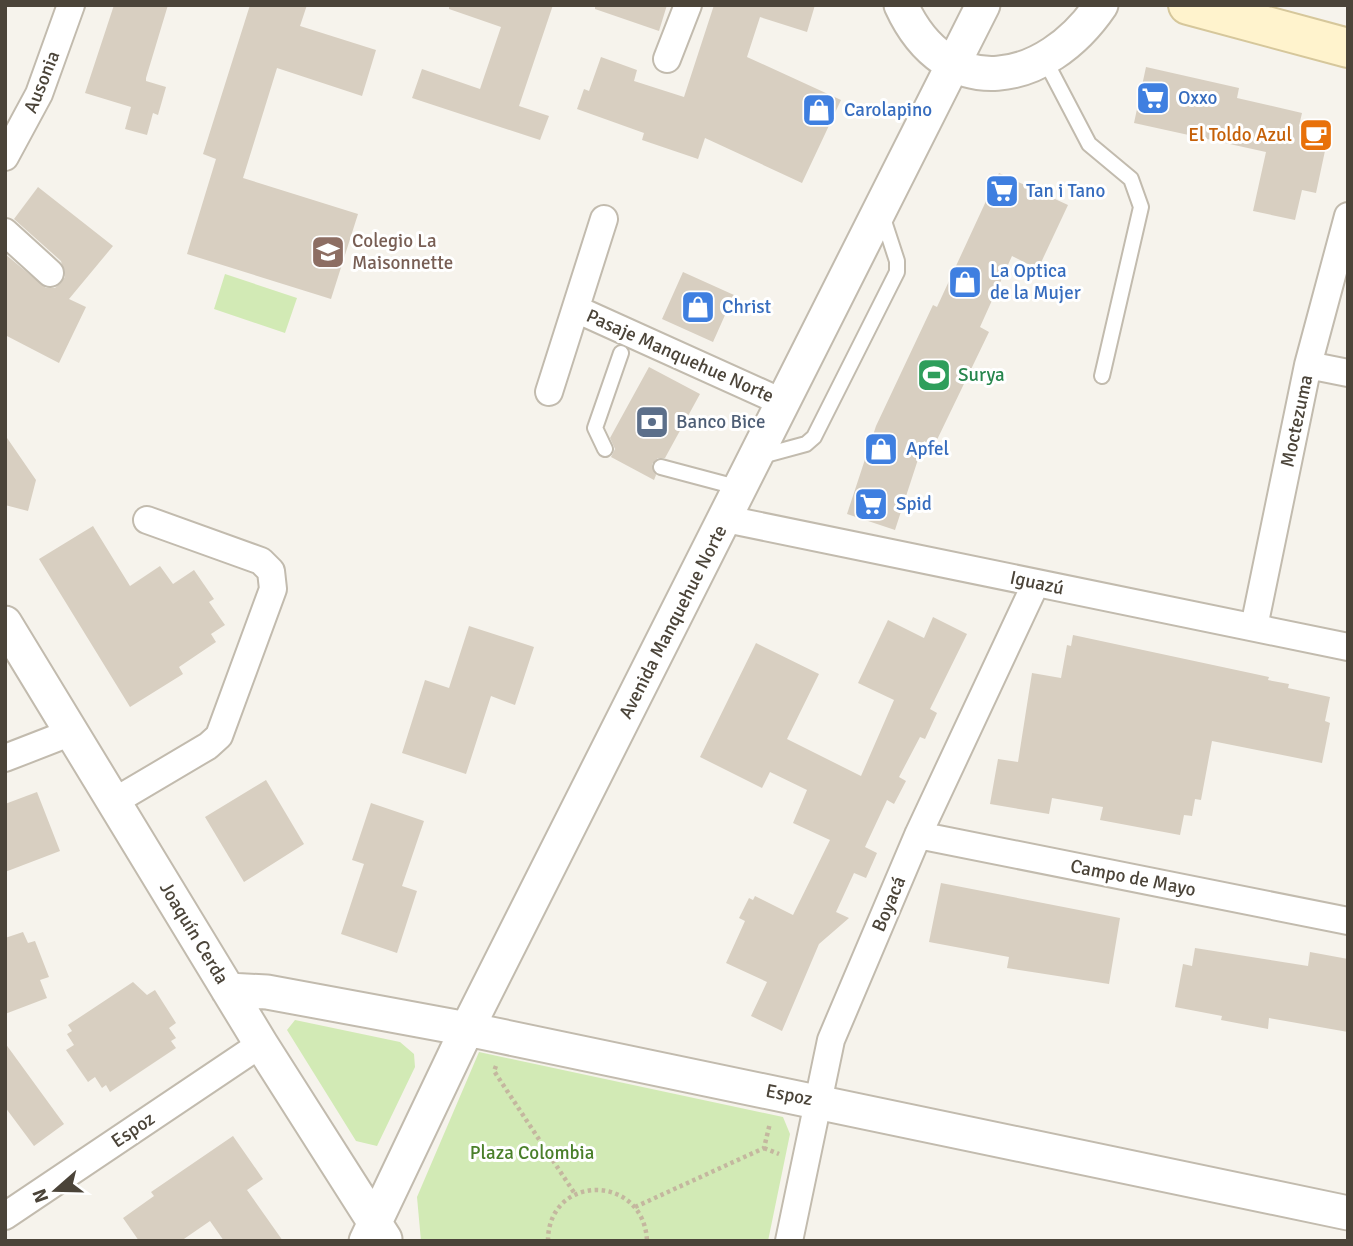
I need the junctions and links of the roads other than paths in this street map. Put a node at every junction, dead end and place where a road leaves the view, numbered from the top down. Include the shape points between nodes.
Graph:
1 (71, 5) edge
2 (688, 5) edge
3 (901, 5) edge
4 (983, 5) edge
5 (1101, 5) edge
6 (1188, 5) edge
7 (1348, 48) edge
8 (667, 59) dead end
9 (1045, 61) junction
10 (953, 64) junction
11 (5, 156) edge
12 (881, 210) junction
13 (1348, 216) edge
14 (604, 219) dead end
15 (5, 232) edge
16 (51, 273) dead end
17 (576, 309) junction
18 (621, 353) dead end
19 (1308, 365) junction
20 (1348, 373) edge
21 (1101, 376) dead end
22 (549, 392) dead end
23 (784, 403) junction
24 (605, 449) dead end
25 (756, 457) junction
26 (661, 467) dead end
27 (741, 488) junction
28 (726, 519) junction
29 (147, 520) dead end
30 (1036, 583) junction
31 (5, 623) edge
32 (1254, 627) junction
33 (1348, 647) edge
34 (72, 732) junction
35 (5, 758) edge
36 (115, 801) junction
37 (918, 835) junction
38 (1348, 920) edge
39 (228, 990) junction
40 (467, 1029) junction
41 (261, 1044) junction
42 (817, 1101) junction
43 (1348, 1213) edge
44 (5, 1216) edge
45 (376, 1235) edge
46 (789, 1241) edge

1 - 11 street, Ausonia via 39,94
2 - 8 street
3 - 10 street via 917,35
4 - 10 street, Avenida Manquehue Norte
5 - 9 street via 1071,41
6 - 7 main road
9 - 10 street via 1000,73
9 - 21 lane via 1089,144 1131,179 1141,207
10 - 12 street, Avenida Manquehue Norte
12 - 23 street, Avenida Manquehue Norte
12 - 25 lane via 897,272 814,437 806,444
13 - 19 street, Moctezuma
14 - 17 street, Pasaje Manquehue Norte
15 - 16 street
17 - 22 street, Pasaje Manquehue Norte
17 - 23 street, Pasaje Manquehue Norte
18 - 24 lane via 595,428
19 - 20 street
19 - 32 street, Moctezuma
23 - 25 street, Avenida Manquehue Norte
25 - 27 street, Avenida Manquehue Norte
26 - 27 lane
27 - 28 street, Avenida Manquehue Norte
28 - 30 street, Iguazú
28 - 40 street, Avenida Manquehue Norte
29 - 36 street via 261,561 271,571 273,589 219,736
30 - 32 street, Iguazú
30 - 37 street, Boyacá
31 - 34 street, Joaquín Cerda
32 - 33 street, Iguazú
34 - 35 street
34 - 36 street, Joaquín Cerda
36 - 39 street, Joaquín Cerda
37 - 38 street, Campo de Mayo
37 - 42 street, Boyacá via 831,1040
39 - 40 street, Espoz via 267,992
39 - 41 street, Joaquín Cerda
40 - 42 street, Espoz
40 - 45 street, Avenida Manquehue Norte
41 - 44 street, Espoz
41 - 45 street, Joaquín Cerda
42 - 43 street, Espoz
42 - 46 street, Boyacá

